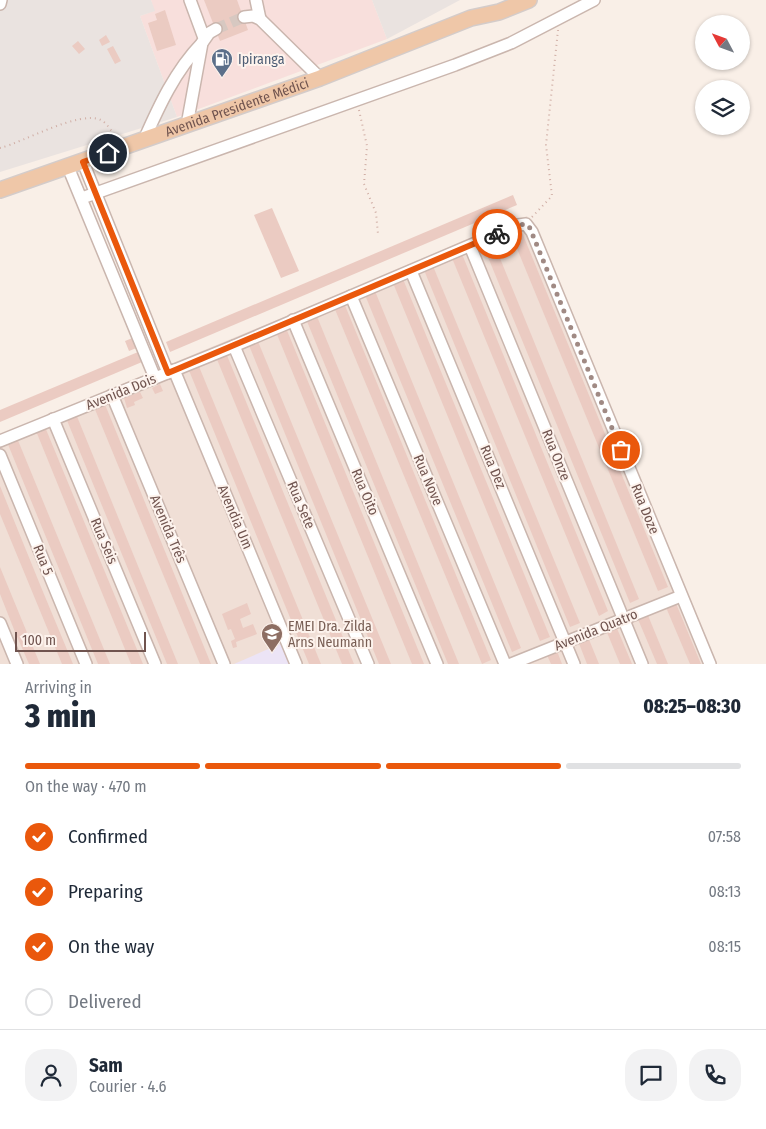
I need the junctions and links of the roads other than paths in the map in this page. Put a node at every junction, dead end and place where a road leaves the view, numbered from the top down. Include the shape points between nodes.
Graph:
1 (1, 0) edge
2 (190, 0) edge
3 (256, 0) edge
4 (497, 0) edge
5 (529, 0) edge
6 (594, 0) edge
7 (0, 4) edge
8 (244, 18) tunnel mouth
9 (471, 18) junction
10 (260, 19) junction
11 (216, 29) tunnel mouth
12 (203, 41) junction
13 (320, 78) junction
14 (187, 125) junction
15 (144, 140) junction
16 (76, 164) junction
17 (0, 190) edge
18 (96, 194) junction
19 (82, 198) junction
20 (522, 225) joint
21 (470, 246) junction
22 (411, 271) junction
23 (351, 296) junction
24 (293, 320) junction
25 (234, 346) junction
26 (171, 371) junction
27 (155, 378) junction
28 (112, 395) junction
29 (53, 419) junction
30 (0, 441) edge
31 (0, 456) edge
32 (681, 596) junction
33 (623, 618) junction
34 (0, 623) edge
35 (566, 643) junction
36 (17, 664) edge
37 (86, 664) edge
38 (155, 664) edge
39 (224, 664) edge
40 (296, 664) edge
41 (368, 664) edge
42 (437, 664) edge
43 (505, 664) edge
44 (511, 664) edge
45 (574, 664) edge
46 (642, 664) edge
47 (710, 664) edge

1 - 7 street
2 - 12 street
3 - 10 street
4 - 9 main road, Avenida Presidente Médici
5 - 9 main road, Avenida Presidente Médici via 499,12
6 - 18 street via 502,47
8 - 10 street via 253,16
9 - 13 main road, Avenida Presidente Médici
10 - 13 street
11 - 12 street
12 - 14 street
12 - 15 street via 161,101
13 - 14 main road, Avenida Presidente Médici
14 - 15 main road, Avenida Presidente Médici
15 - 16 main road, Avenida Presidente Médici
16 - 17 main road, Avenida Presidente Médici
16 - 18 street, Avendia Um
16 - 19 street
18 - 19 street
18 - 26 street, Avendia Um
19 - 27 street
20 - 21 street, Avenida Dois
20 - 32 street, Rua Doze via 532,232
21 - 22 street, Avenida Dois
21 - 33 street, Rua Onze
22 - 23 street, Avenida Dois
22 - 35 street, Rua Dez
23 - 24 street, Avenida Dois
23 - 43 street, Rua Nove
24 - 25 street, Avenida Dois
24 - 42 street, Rua Oito
25 - 26 street, Avenida Dois
25 - 41 street, Rua Sete
26 - 27 street, Avenida Dois
26 - 40 street, Avendia Um
27 - 28 street, Avenida Dois
28 - 29 street, Avenida Dois
28 - 39 street, Avenida Três
29 - 30 street, Avenida Dois
29 - 38 street, Rua Seis
31 - 37 street, Rua 5
32 - 33 street, Avenida Quatro
32 - 47 street, Rua Doze
33 - 35 street, Avenida Quatro
33 - 46 street, Rua Onze
34 - 36 street
35 - 44 street, Avenida Quatro
35 - 45 street, Rua Dez

